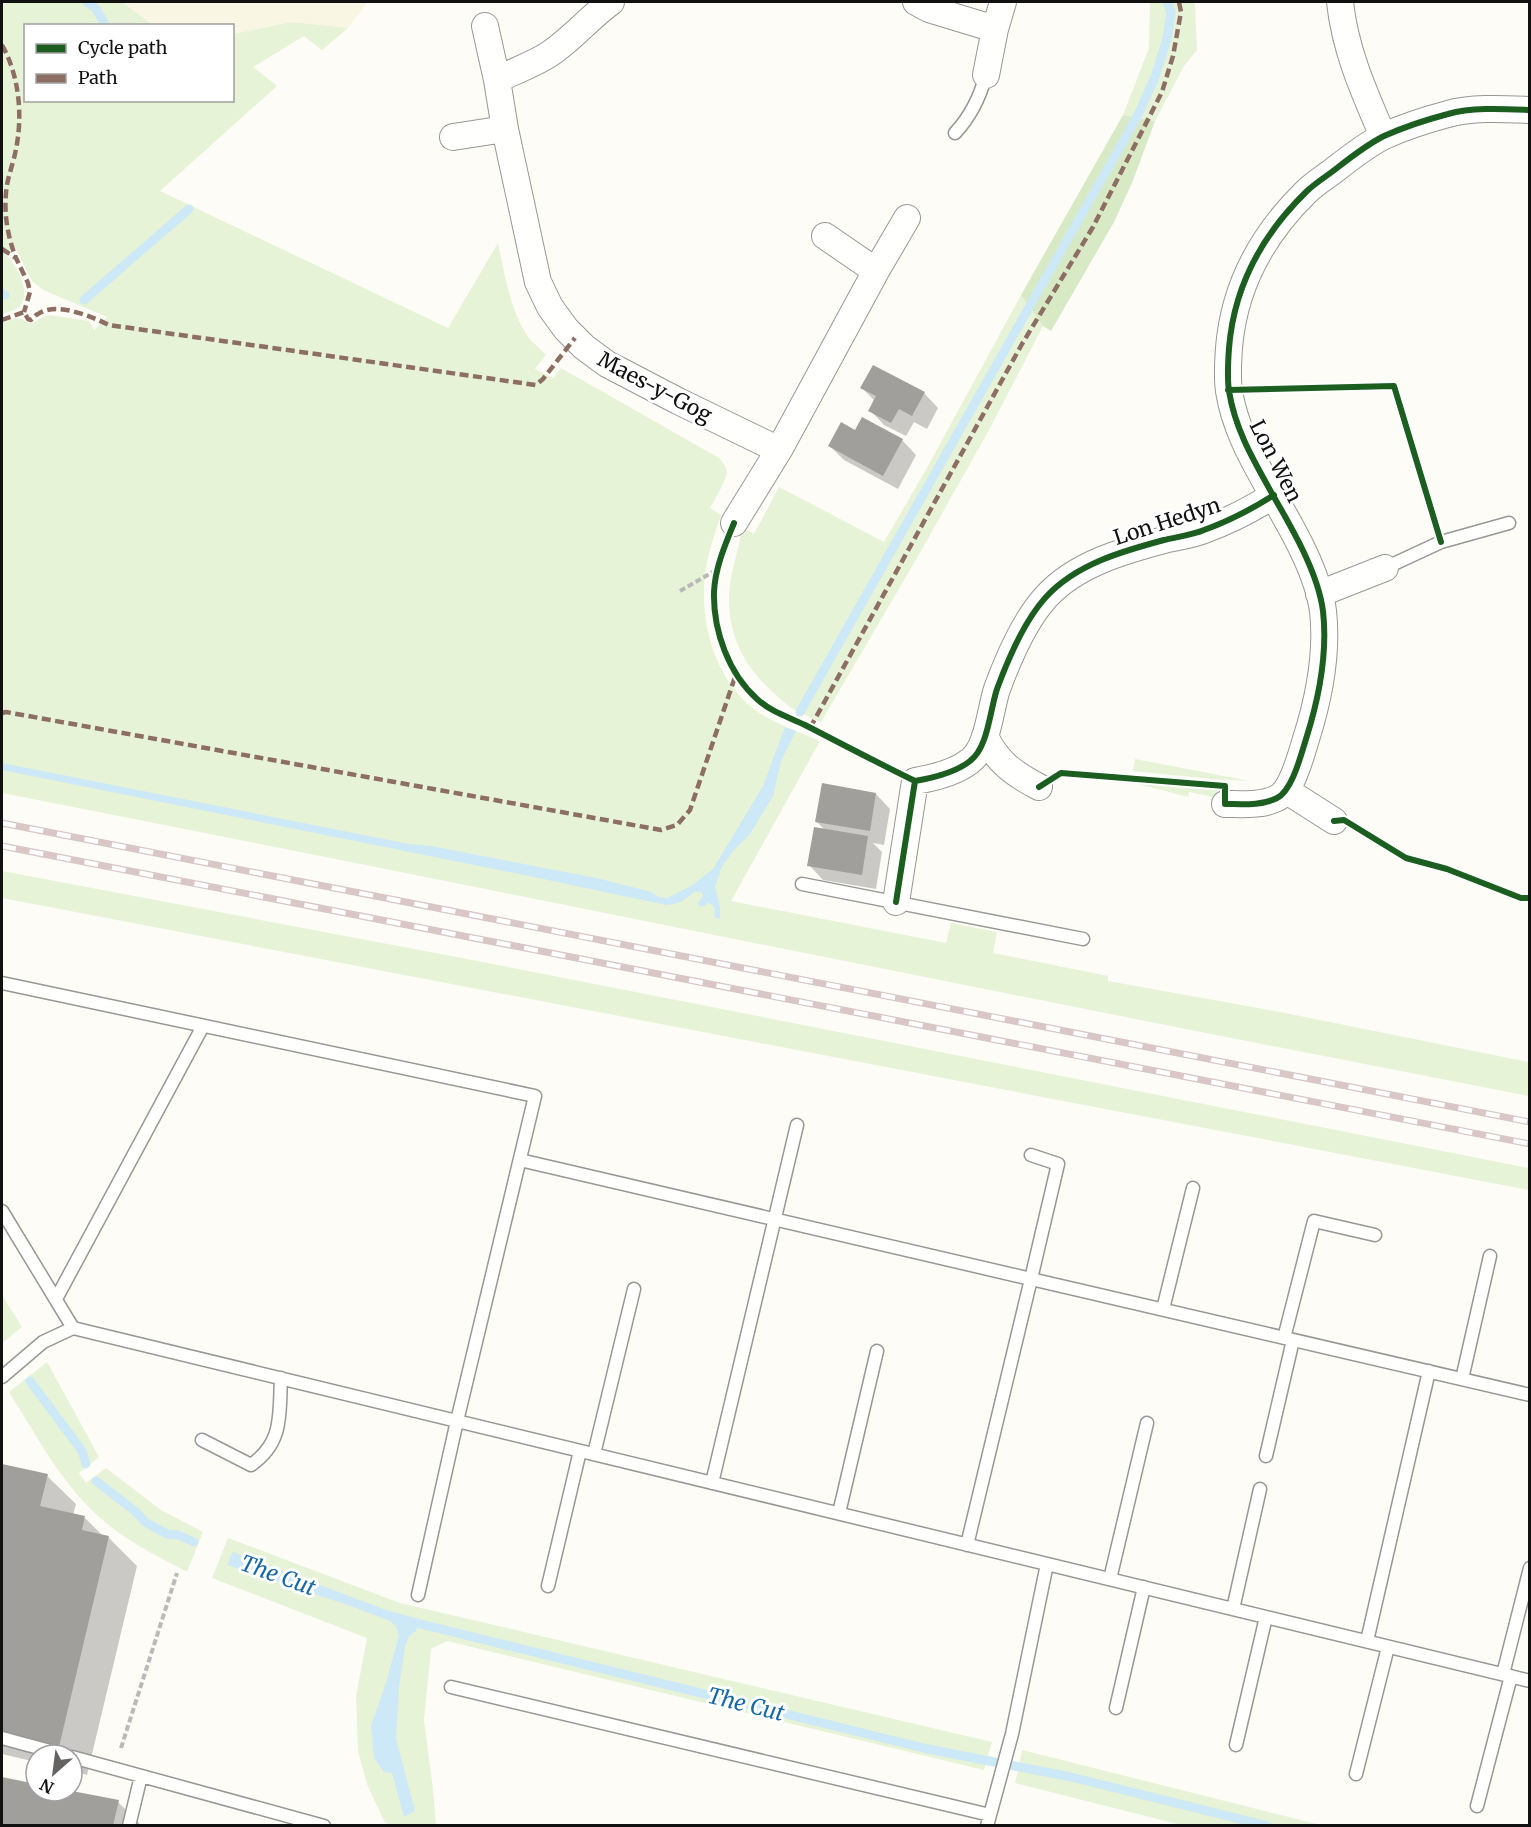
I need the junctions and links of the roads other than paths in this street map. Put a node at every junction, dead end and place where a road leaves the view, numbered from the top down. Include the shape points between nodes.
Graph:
1 (611, 2) edge
2 (916, 2) edge
3 (1004, 2) edge
4 (1340, 2) edge
5 (485, 26) dead end
6 (995, 29) junction
7 (986, 75) joint
8 (497, 80) junction
9 (1530, 110) edge
10 (505, 129) junction
11 (955, 133) dead end
12 (1383, 136) junction
13 (453, 137) dead end
14 (907, 218) dead end
15 (825, 236) dead end
16 (876, 271) junction
17 (779, 450) junction
18 (1274, 495) junction
19 (734, 523) road end
20 (1509, 523) dead end
21 (1385, 568) joint
22 (1319, 594) junction
23 (985, 736) junction
24 (1039, 787) dead end
25 (1287, 791) junction
26 (1225, 804) dead end
27 (1334, 821) dead end
28 (802, 885) dead end
29 (896, 902) junction
30 (1083, 939) dead end
31 (2, 983) edge
32 (203, 1026) junction
33 (796, 1125) dead end
34 (1031, 1155) dead end
35 (520, 1160) junction
36 (1193, 1188) dead end
37 (2, 1211) edge
38 (774, 1219) junction
39 (1375, 1236) dead end
40 (1490, 1256) dead end
41 (1031, 1279) junction
42 (634, 1289) dead end
43 (56, 1299) junction
44 (1163, 1310) junction
45 (73, 1328) junction
46 (1289, 1339) junction
47 (877, 1351) dead end
48 (1430, 1371) junction
49 (2, 1377) edge
50 (281, 1378) junction
51 (1462, 1379) junction
52 (1530, 1395) edge
53 (457, 1421) junction
54 (1147, 1423) dead end
55 (202, 1440) dead end
56 (580, 1450) junction
57 (594, 1454) junction
58 (1266, 1456) dead end
59 (712, 1483) junction
60 (1260, 1489) dead end
61 (838, 1513) junction
62 (967, 1545) junction
63 (1047, 1564) junction
64 (1530, 1568) edge
65 (1110, 1579) junction
66 (548, 1586) dead end
67 (1144, 1587) junction
68 (417, 1595) dead end
69 (1233, 1609) junction
70 (1266, 1617) junction
71 (1367, 1641) junction
72 (1388, 1647) junction
73 (1507, 1675) junction
74 (1530, 1681) edge
75 (452, 1687) dead end
76 (1116, 1708) dead end
77 (2, 1738) edge
78 (24, 1744) edge
79 (1236, 1745) dead end
80 (84, 1760) edge
81 (1356, 1774) dead end
82 (141, 1776) junction
83 (1477, 1806) dead end
84 (989, 1820) edge
85 (129, 1826) edge
86 (324, 1826) edge

1 - 8 street via 549,54
2 - 6 street
3 - 6 street
4 - 12 street via 1357,76
5 - 8 street, Maes-y-Gog
6 - 7 street
7 - 11 lane via 976,104
8 - 10 street, Maes-y-Gog
9 - 12 street, Lon Wen via 1498,108 1450,113
10 - 13 street
10 - 17 street, Maes-y-Gog via 538,282 566,329 607,364
12 - 18 street, Lon Wen via 1308,191 1283,217 1244,278 1231,331 1228,390 1246,446
14 - 16 street
15 - 16 street
16 - 17 street
17 - 19 street
18 - 22 street, Lon Wen
18 - 23 street, Lon Hedyn via 1202,531 1133,548 1096,562 1065,580 1030,619 996,692
20 - 21 lane via 1441,542
21 - 22 street
22 - 25 street, Lon Wen via 1324,637 1321,678
23 - 24 street via 992,752 1005,765
23 - 29 street, Lon Hedyn via 970,762 936,777 915,781
25 - 26 street via 1269,801
25 - 27 street
28 - 29 lane
29 - 30 lane
31 - 32 lane
32 - 35 lane via 535,1096
32 - 43 lane
33 - 38 lane
34 - 41 lane via 1058,1164
35 - 38 lane
35 - 53 lane
36 - 44 lane
37 - 43 lane
38 - 41 lane
38 - 59 lane
39 - 46 lane via 1314,1221
40 - 51 lane
41 - 44 lane
41 - 62 lane
42 - 57 lane
43 - 45 lane
44 - 46 lane
45 - 49 lane via 43,1342
45 - 50 lane
46 - 48 lane
46 - 58 lane
47 - 61 lane
48 - 51 lane
48 - 71 lane
50 - 53 lane
50 - 55 lane via 279,1430 265,1455 251,1465
51 - 52 lane
53 - 56 lane
53 - 68 lane
54 - 65 lane
56 - 57 lane
56 - 66 lane
57 - 59 lane
59 - 61 lane
60 - 69 lane
61 - 62 lane
62 - 63 lane
63 - 65 lane
63 - 84 lane via 1012,1734
64 - 73 lane
65 - 67 lane
67 - 69 lane
67 - 76 lane
69 - 70 lane
70 - 71 lane
70 - 79 lane
71 - 72 lane
72 - 73 lane
72 - 81 lane
73 - 74 lane
73 - 83 lane
75 - 84 lane
77 - 78 lane
80 - 82 lane
82 - 85 lane
82 - 86 lane

